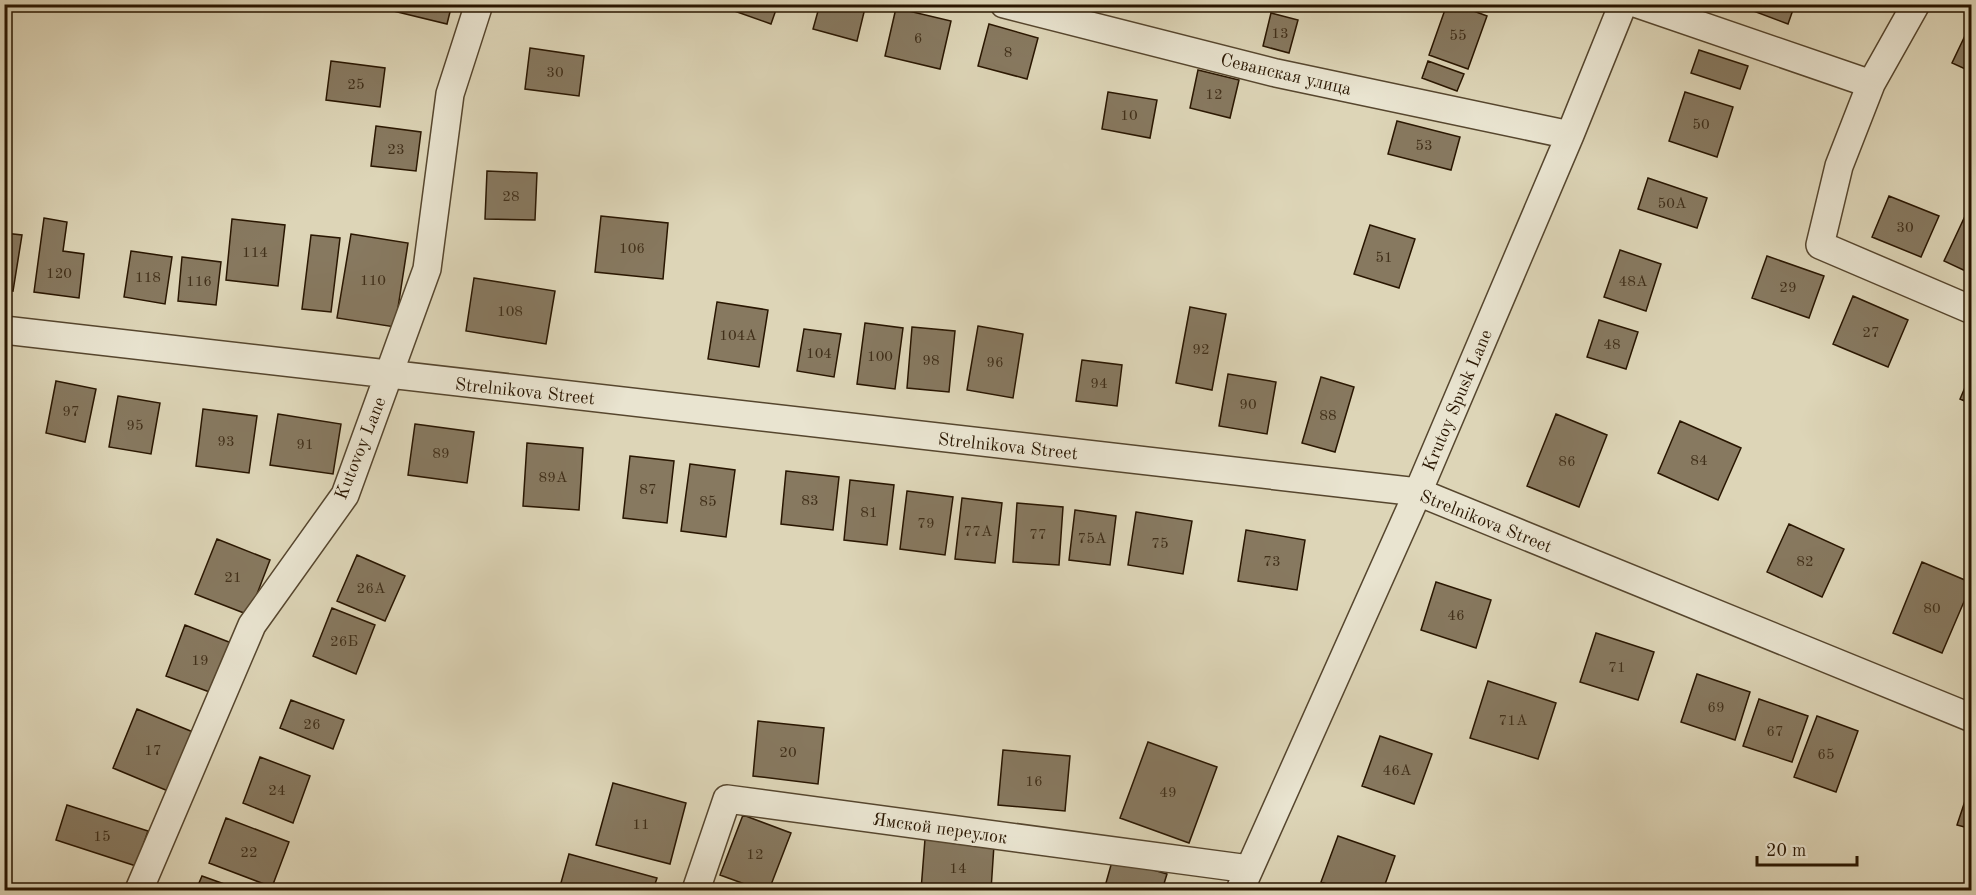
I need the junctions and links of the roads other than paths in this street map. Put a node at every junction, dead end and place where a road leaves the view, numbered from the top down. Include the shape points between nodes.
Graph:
1 (479, 4) edge
2 (1004, 4) edge
3 (1623, 4) edge
4 (1638, 4) edge
5 (1916, 4) edge
6 (1871, 84) junction
7 (1570, 135) junction
8 (1971, 310) edge
9 (4, 330) edge
10 (388, 376) junction
11 (1418, 492) junction
12 (1971, 718) edge
13 (1245, 880) edge
14 (140, 891) edge
15 (696, 891) edge

1 - 10 street, Kutovoy Lane via 450,94 427,269
2 - 7 street, Севанская улица via 1276,73
3 - 7 street, Krutoy Spusk Lane
4 - 6 street
5 - 6 street
6 - 8 street via 1839,166 1820,245
7 - 11 street, Krutoy Spusk Lane
9 - 10 street, Strelnikova Street
10 - 11 street, Strelnikova Street
10 - 14 street, Kutovoy Lane via 345,495 252,625
11 - 12 street, Strelnikova Street
11 - 13 street, Krutoy Spusk Lane
13 - 15 street, Ямской переулок via 727,799

